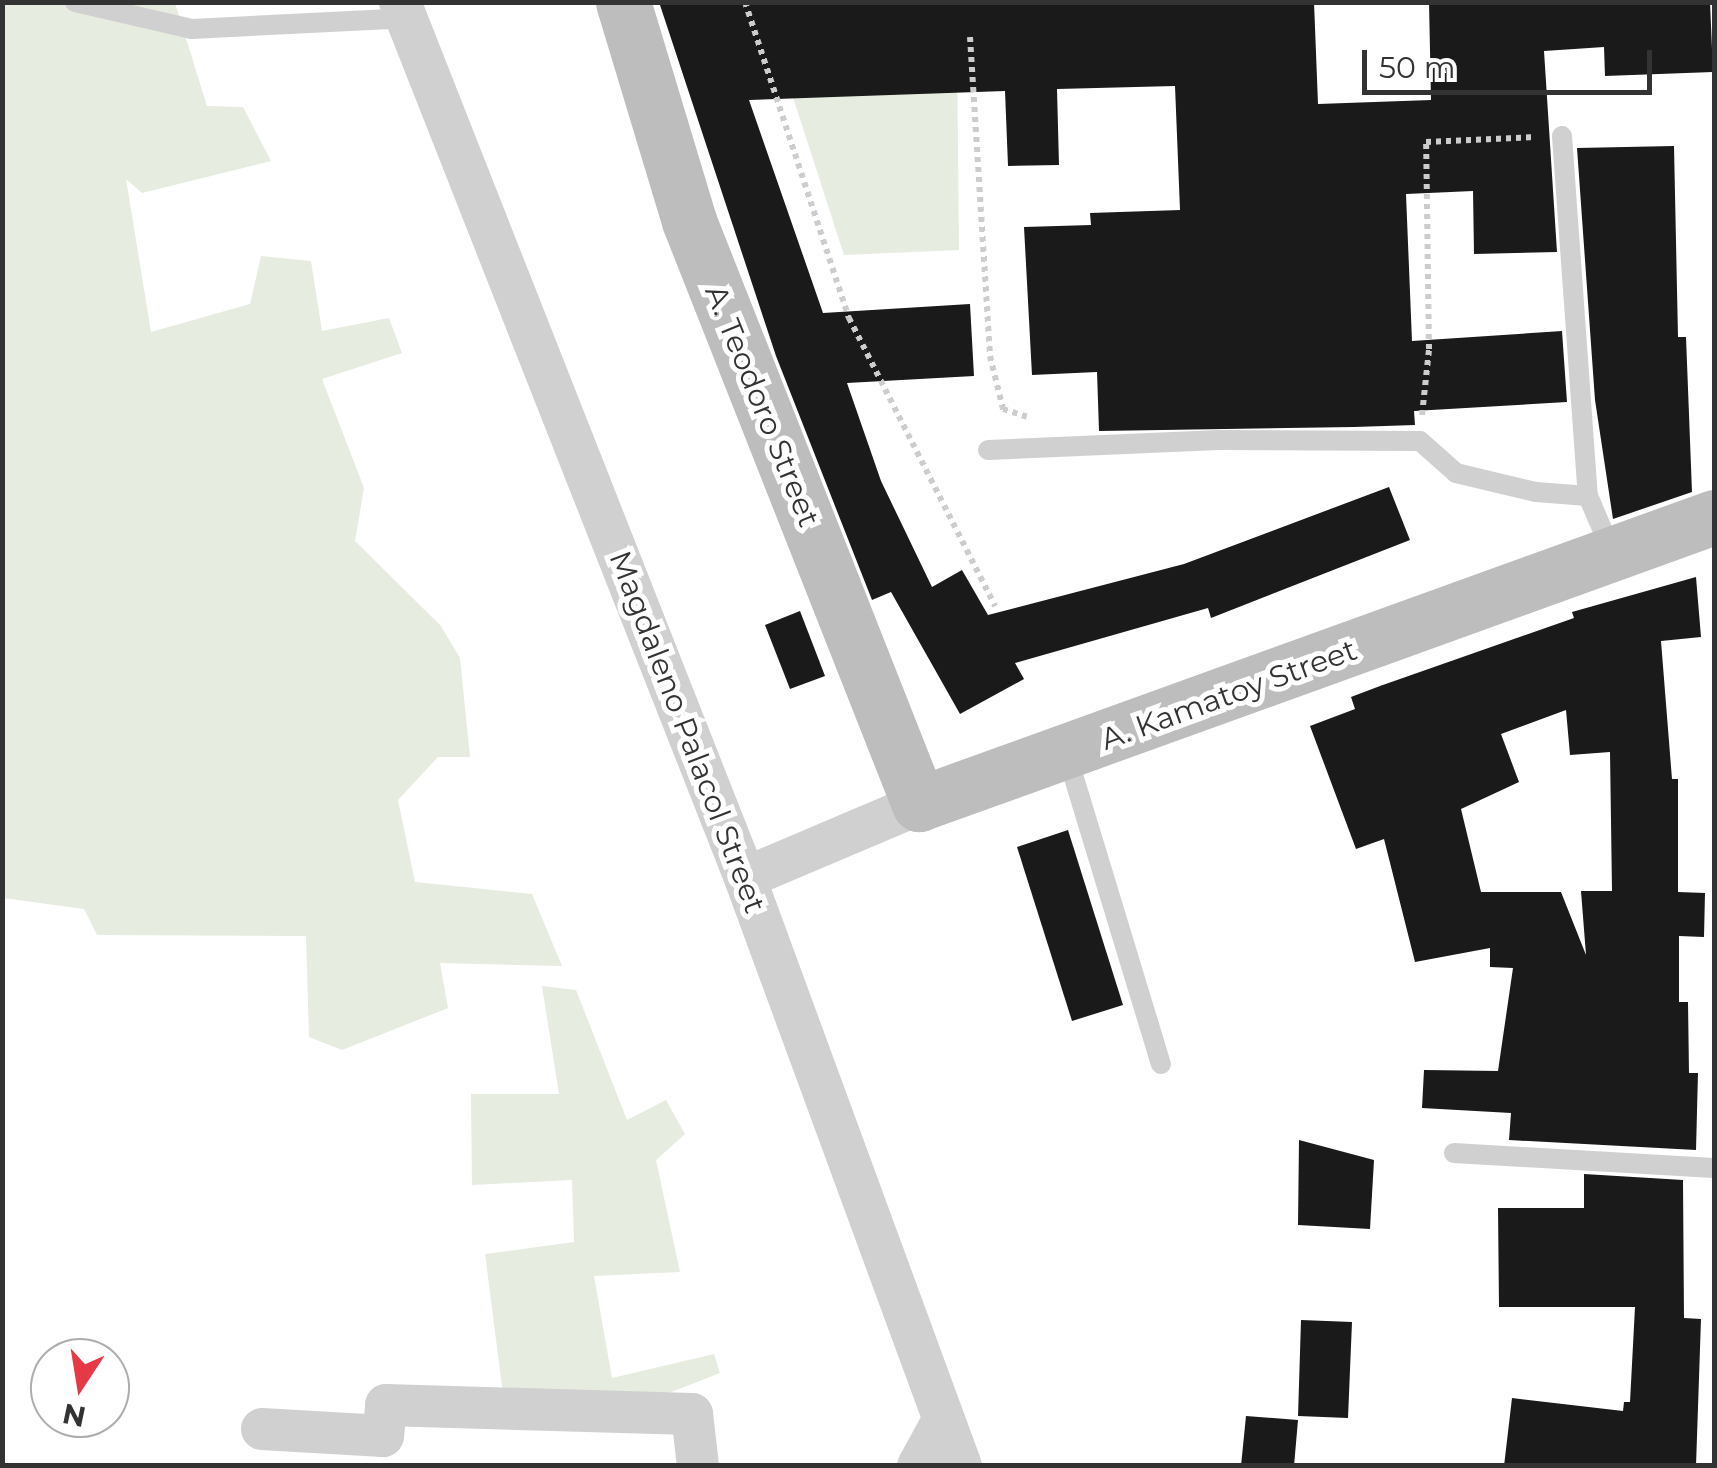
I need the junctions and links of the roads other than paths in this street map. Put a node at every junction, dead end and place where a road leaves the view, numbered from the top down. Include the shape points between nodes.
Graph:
1 (75, 2) edge
2 (623, 2) edge
3 (403, 10) edge
4 (1562, 136) road end
5 (988, 450) dead end
6 (1588, 496) junction
7 (1714, 517) edge
8 (1613, 554) junction
9 (1067, 755) junction
10 (919, 804) junction
11 (745, 878) junction
12 (1161, 1064) dead end
13 (1454, 1153) dead end
14 (1714, 1168) edge
15 (941, 1424) junction
16 (262, 1429) dead end
17 (698, 1466) edge
18 (918, 1466) edge
19 (960, 1466) edge

1 - 3 lane via 192,29
2 - 10 street, A. Teodoro Street via 689,221
3 - 11 street, Magdaleno Palacol Street
4 - 6 lane
5 - 6 lane via 1420,441 1456,473
6 - 8 lane via 1599,535
7 - 8 street, A. Kamatoy Street
8 - 9 street, A. Kamatoy Street
9 - 10 street, A. Kamatoy Street
9 - 12 lane
10 - 11 street, A. Kamatoy Street
11 - 15 street, Magdaleno Palacol Street
13 - 14 lane
15 - 18 street
15 - 19 street, Magdaleno Palacol Street
16 - 17 street via 384,1436 386,1405 692,1414

